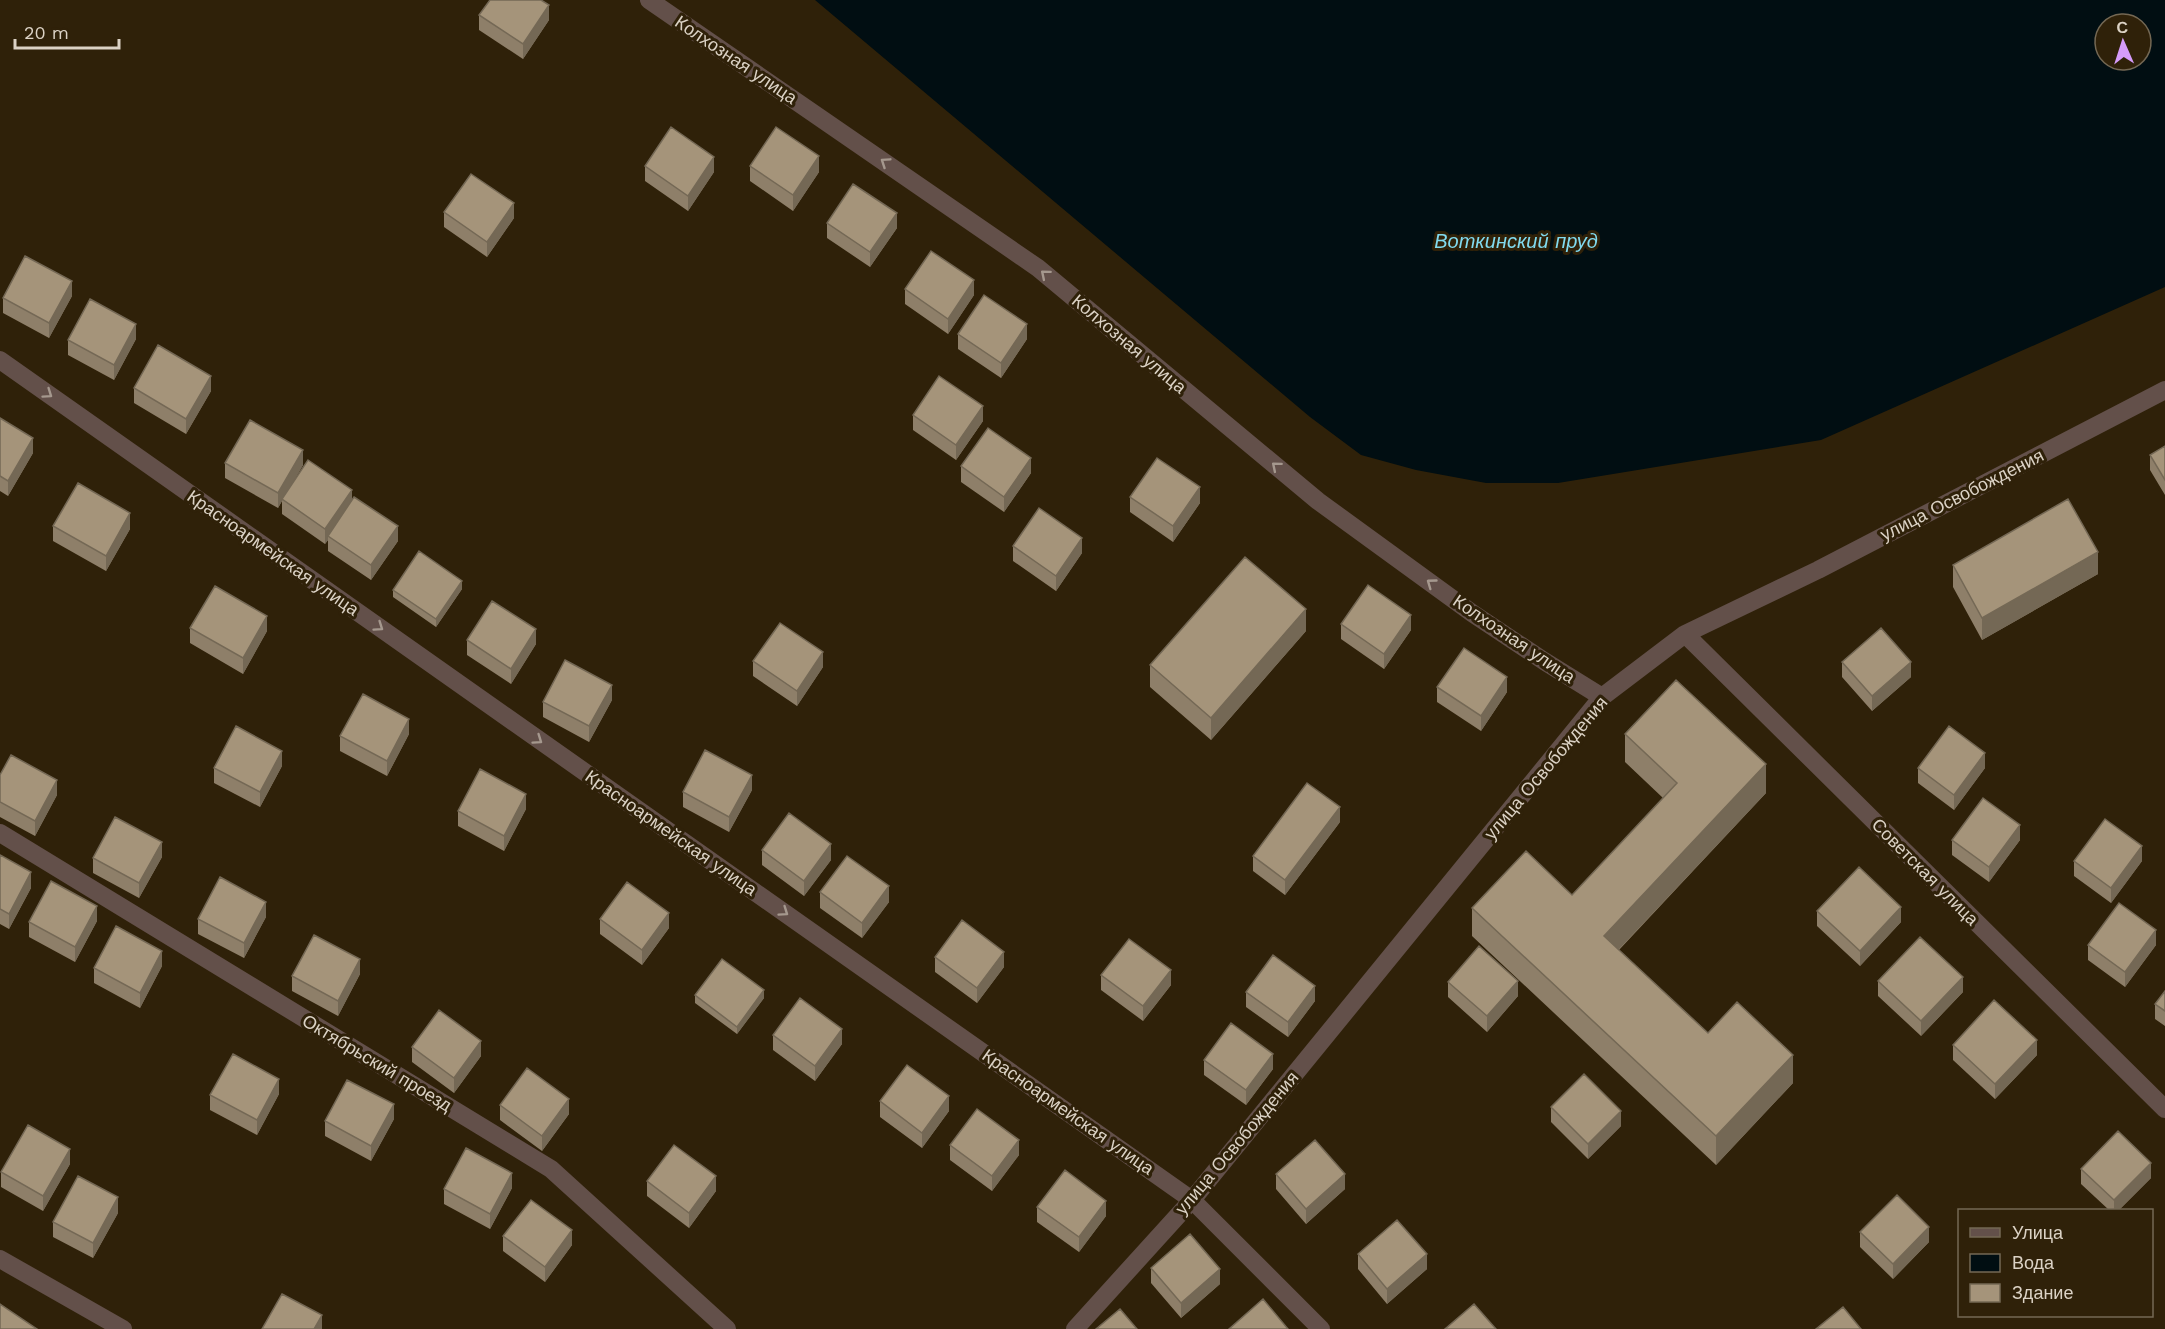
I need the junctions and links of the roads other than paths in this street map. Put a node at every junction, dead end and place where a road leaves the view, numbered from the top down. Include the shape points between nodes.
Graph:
1 (649, 0) edge
2 (0, 360) edge
3 (2165, 390) edge
4 (1685, 634) junction
5 (1602, 697) junction
6 (0, 833) edge
7 (2165, 1109) edge
8 (1192, 1200) junction
9 (0, 1259) edge
10 (123, 1329) edge
11 (726, 1329) edge
12 (1075, 1329) edge
13 (1321, 1329) edge

5 -> 1 street, Колхозная улица via 1472,613 1318,501 1038,268
2 -> 8 street, Красноармейская улица
3 - 4 street, улица Освобождения via 1818,570
4 - 5 street, улица Освобождения
4 - 7 street, Советская улица
5 - 8 street, улица Освобождения
6 - 11 street, Октябрьский проезд via 551,1169
8 - 12 street, улица Освобождения
8 - 13 street, Красноармейская улица
9 - 10 street

